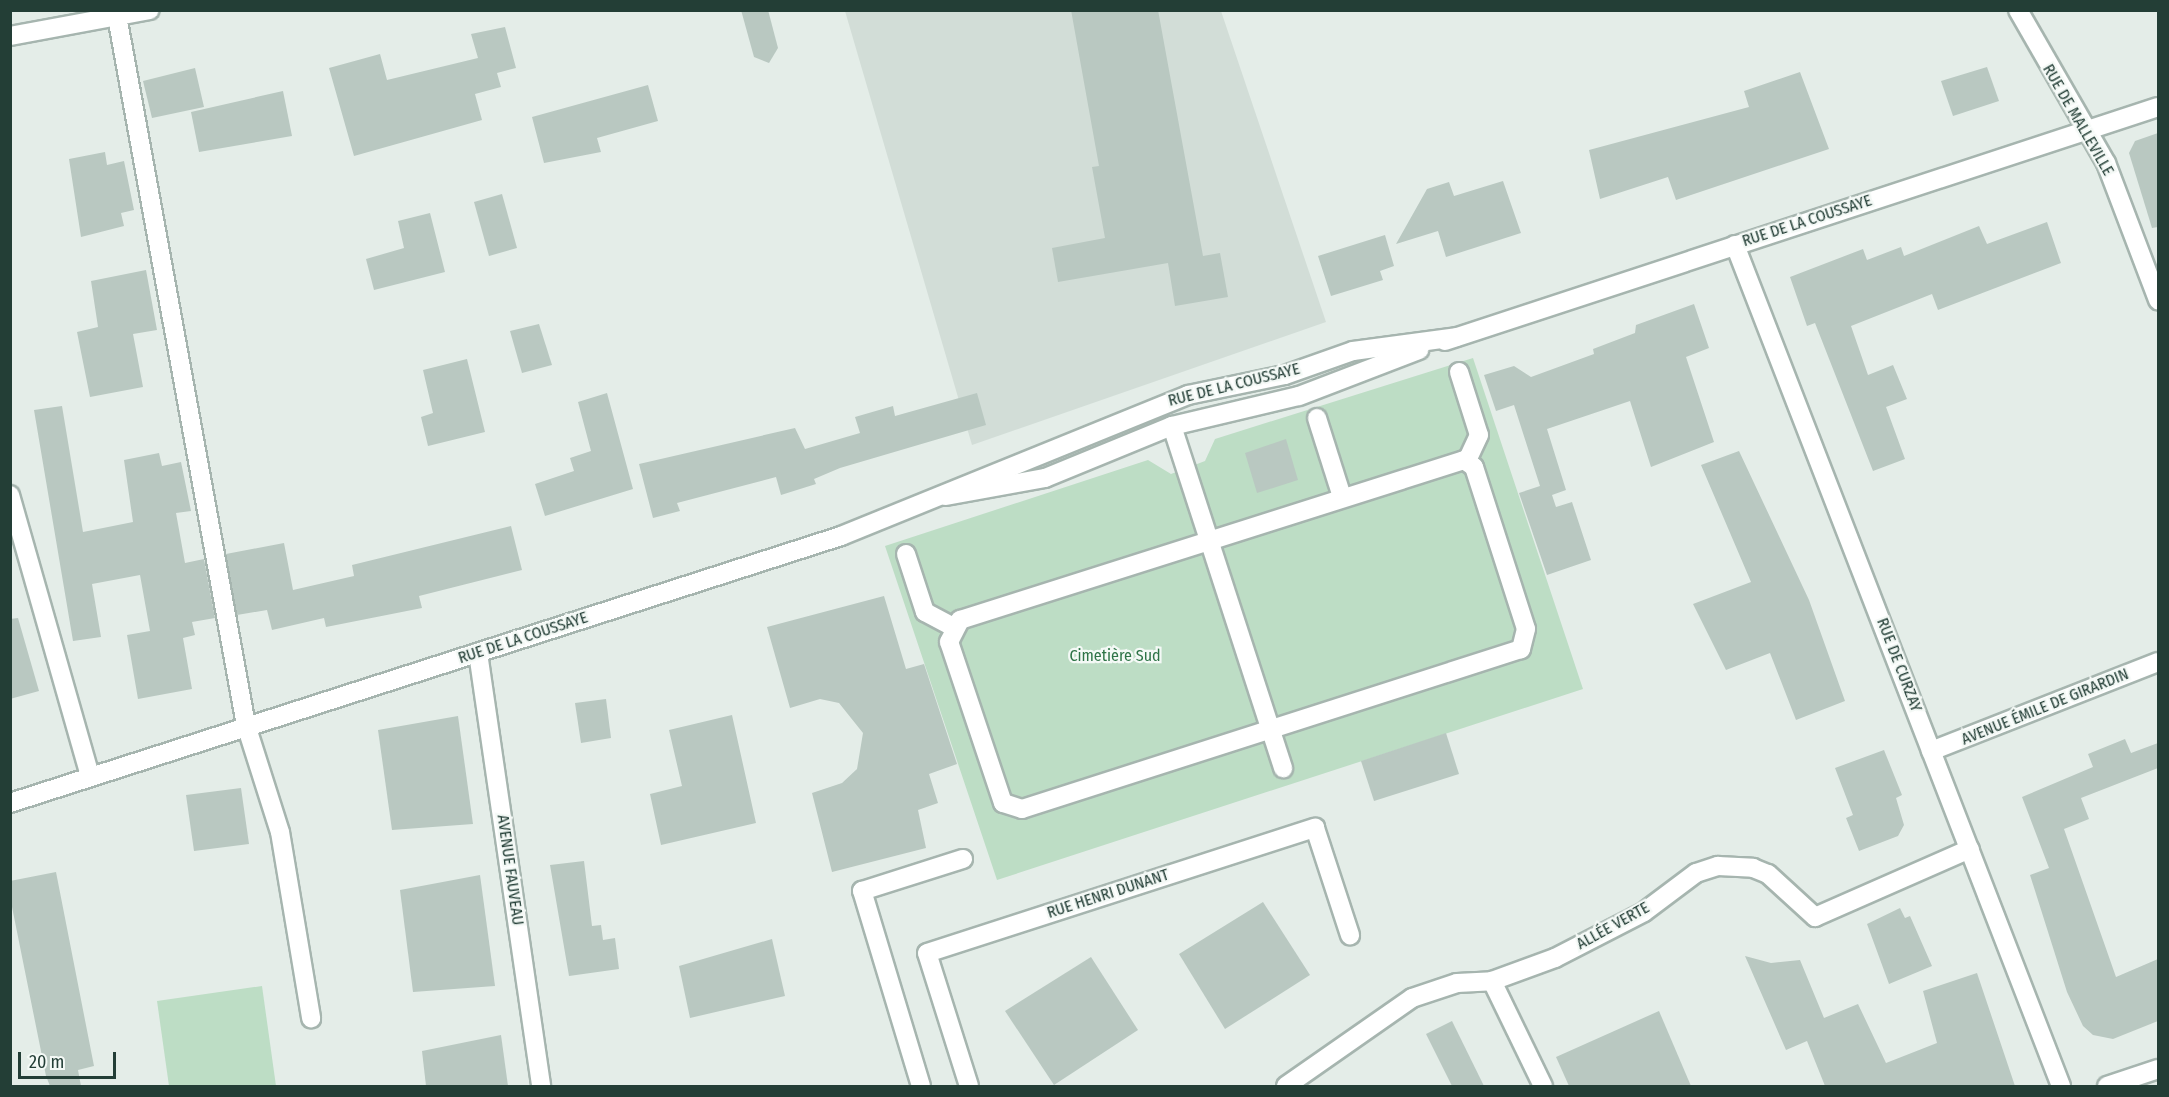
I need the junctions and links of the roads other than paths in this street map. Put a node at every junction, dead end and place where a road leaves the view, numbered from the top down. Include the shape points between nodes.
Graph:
1 (150, 10) edge
2 (2018, 10) edge
3 (117, 16) junction
4 (10, 36) edge
5 (2158, 107) edge
6 (2085, 130) junction
7 (1736, 245) junction
8 (2158, 300) edge
9 (1456, 337) junction
10 (1459, 372) dead end
11 (1317, 418) dead end
12 (1172, 426) junction
13 (1467, 461) junction
14 (10, 495) edge
15 (1342, 497) junction
16 (920, 500) junction
17 (1209, 540) junction
18 (906, 554) dead end
19 (953, 627) junction
20 (478, 653) junction
21 (2158, 662) edge
22 (246, 725) junction
23 (1270, 729) junction
24 (1931, 751) junction
25 (1283, 768) dead end
26 (90, 776) junction
27 (10, 803) edge
28 (1970, 849) junction
29 (963, 859) dead end
30 (1350, 935) dead end
31 (1492, 981) junction
32 (311, 1018) dead end
33 (2158, 1069) edge
34 (541, 1086) edge
35 (921, 1086) edge
36 (969, 1086) edge
37 (1286, 1086) edge
38 (1543, 1086) edge
39 (2061, 1086) edge
40 (2107, 1086) edge

1 - 3 street
2 - 6 street, RUE DE MALLEVILLE
3 - 4 street
3 - 22 street
5 - 6 street, RUE DE LA COUSSAYE
6 - 7 street, RUE DE LA COUSSAYE
6 - 8 street, RUE DE MALLEVILLE via 2106,163
7 - 9 street, RUE DE LA COUSSAYE
7 - 24 street, RUE DE CURZAY
9 - 12 street, RUE DE LA COUSSAYE via 1299,396
9 - 16 street, RUE DE LA COUSSAYE via 1353,351 1285,375 1188,394
10 - 13 street via 1479,435
11 - 15 street
12 - 16 street, RUE DE LA COUSSAYE via 1045,478
12 - 17 street
13 - 15 street
13 - 23 street via 1474,467 1526,629 1524,646
14 - 26 street
15 - 17 street
16 - 20 street, RUE DE LA COUSSAYE via 841,536
17 - 19 street
17 - 23 street
18 - 19 street via 925,612
19 - 23 street via 950,642 975,720 1000,797 1012,809
20 - 22 street, RUE DE LA COUSSAYE
20 - 34 street, AVENUE FAUVEAU
21 - 24 street, AVENUE ÉMILE DE GIRARDIN
22 - 26 street, RUE DE LA COUSSAYE
22 - 32 street via 279,832
23 - 25 street
24 - 28 street, RUE DE CURZAY
26 - 27 street, RUE DE LA COUSSAYE
28 - 31 street, ALLÉE VERTE via 1815,917 1768,874 1718,866 1696,873 1644,912 1555,958
28 - 39 street, RUE DE CURZAY
29 - 35 street via 862,891
30 - 36 street, RUE HENRI DUNANT via 1315,828 927,953
31 - 37 street, ALLÉE VERTE via 1457,983 1412,998
31 - 38 street
33 - 40 street

